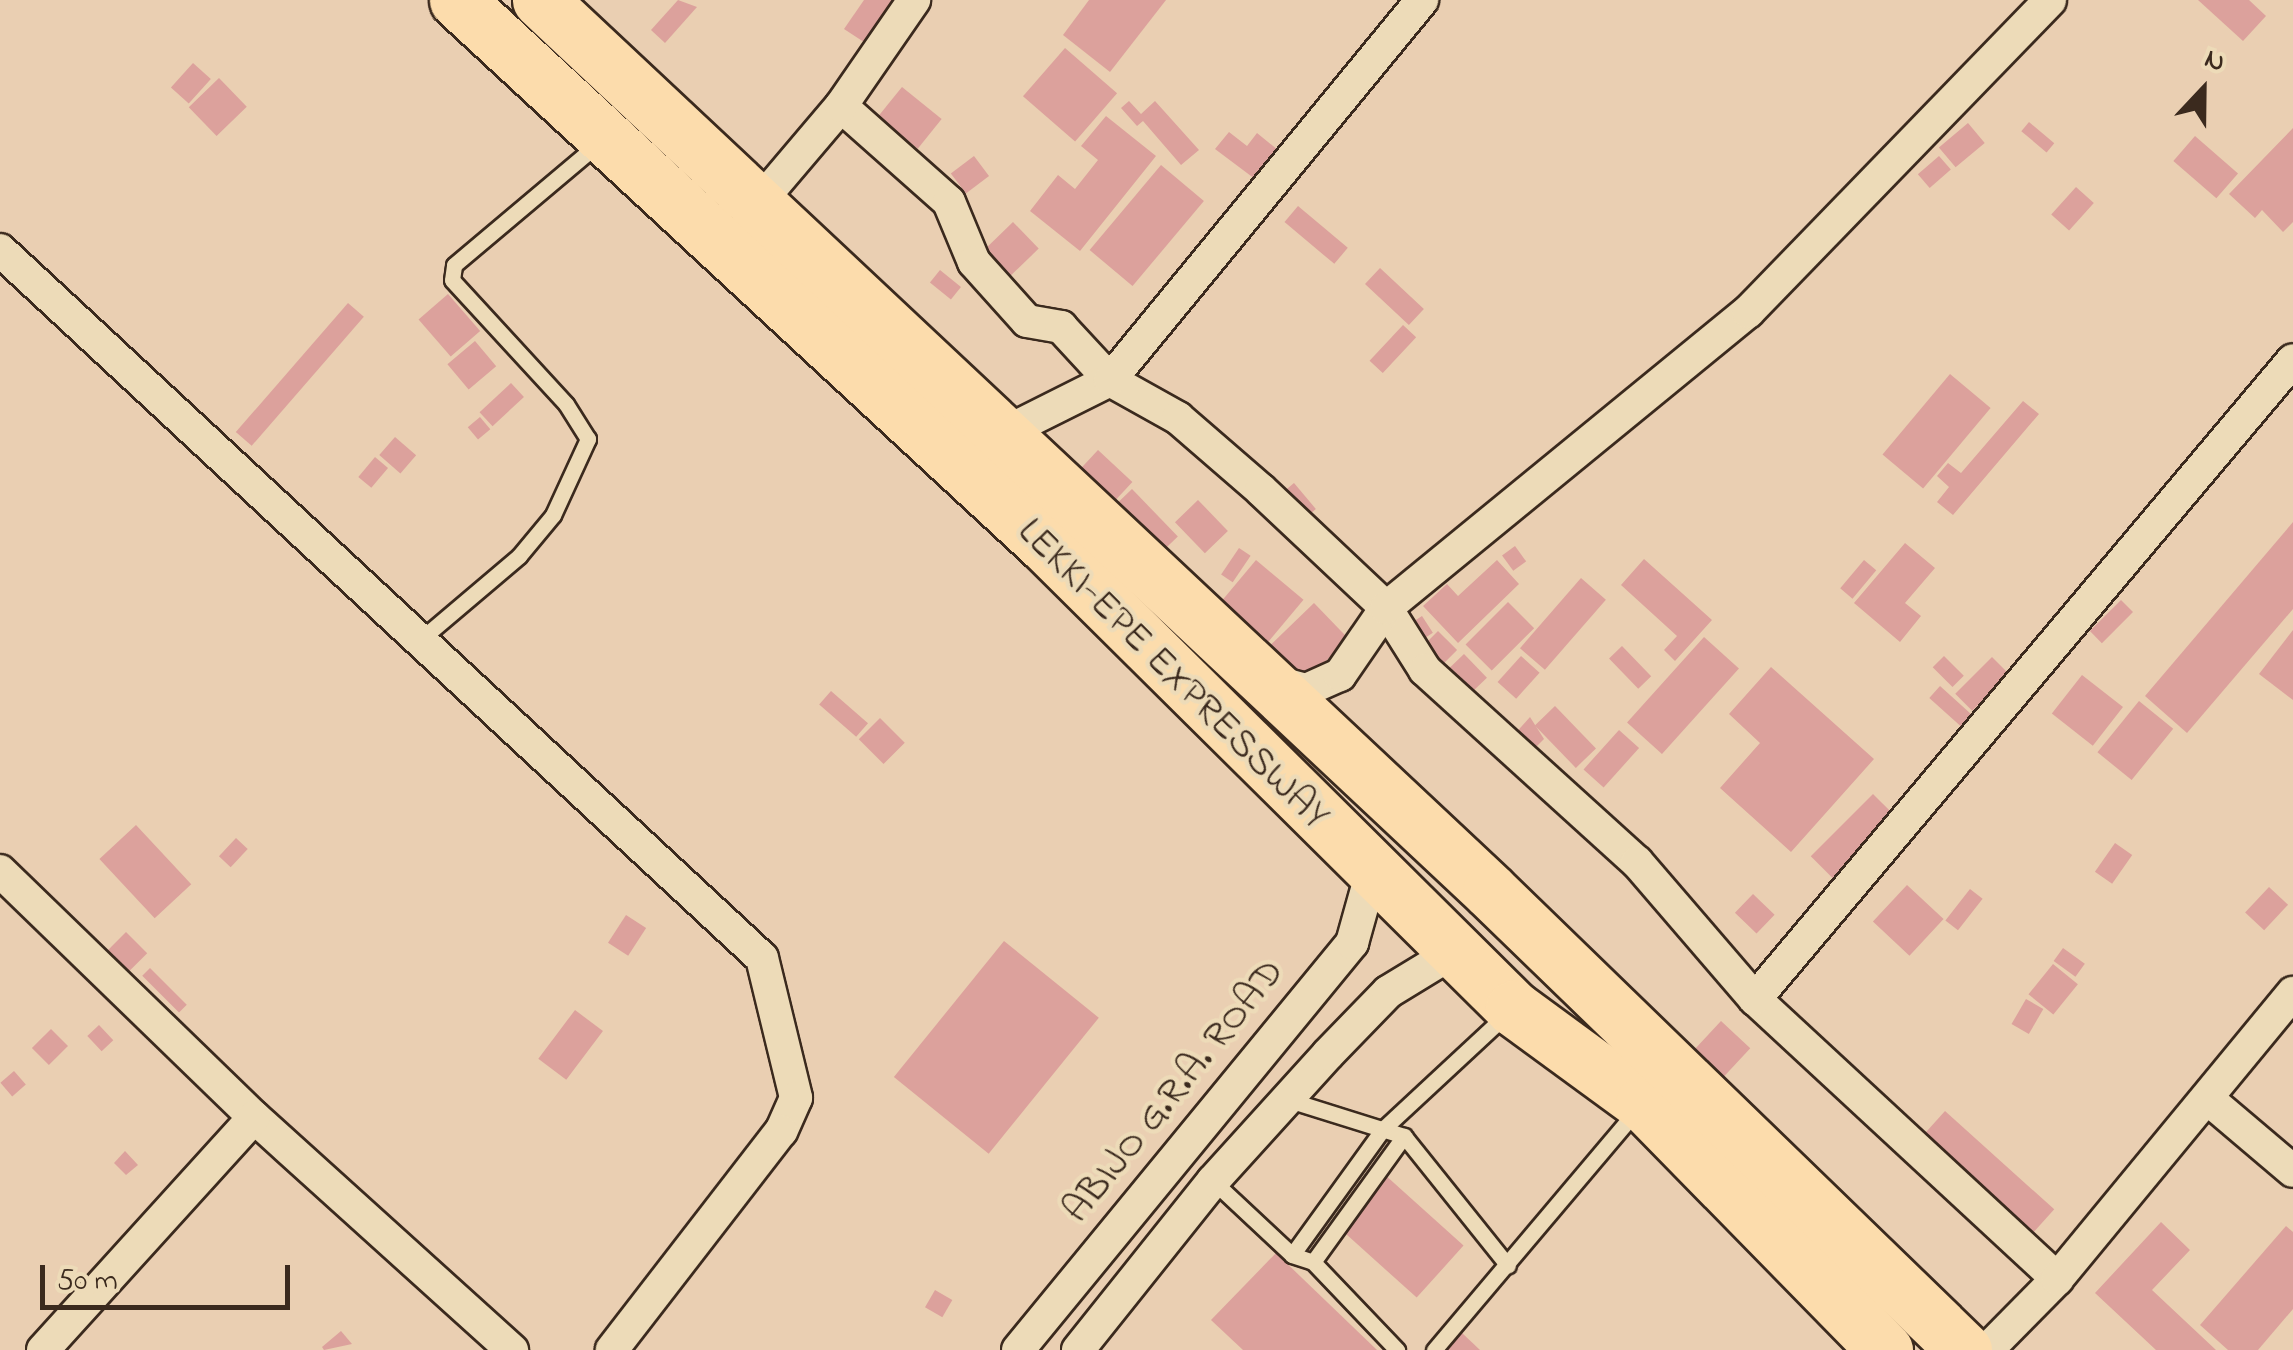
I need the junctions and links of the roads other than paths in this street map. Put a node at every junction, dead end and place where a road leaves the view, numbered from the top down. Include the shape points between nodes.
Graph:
1 (457, 0) edge
2 (540, 0) edge
3 (914, 0) edge
4 (1422, 0) edge
5 (2050, 0) edge
6 (842, 106) junction
7 (606, 137) junction
8 (757, 205) junction
9 (0, 250) edge
10 (2293, 360) edge
11 (1110, 380) junction
12 (1002, 434) junction
13 (1386, 608) junction
14 (418, 643) junction
15 (1262, 679) junction
16 (0, 871) edge
17 (1371, 874) junction
18 (1457, 950) junction
19 (2293, 993) edge
20 (1755, 998) junction
21 (1513, 1008) junction
22 (2208, 1099) junction
23 (1290, 1100) junction
24 (1642, 1104) junction
25 (254, 1117) junction
26 (1382, 1130) junction
27 (1404, 1136) junction
28 (2293, 1171) edge
29 (1213, 1181) junction
30 (1292, 1255) junction
31 (1312, 1262) junction
32 (1508, 1266) junction
33 (2057, 1279) junction
34 (43, 1350) edge
35 (512, 1350) edge
36 (612, 1350) edge
37 (1018, 1350) edge
38 (1078, 1350) edge
39 (1397, 1350) edge
40 (1434, 1350) edge
41 (1885, 1350) edge
42 (1964, 1350) edge
43 (1987, 1350) edge

1 - 7 highway, LEKKI-EPE EXPRESSWAY
2 - 8 highway, LEKKI-EPE EXPRESSWAY
3 - 6 street
4 - 11 street
5 - 13 street via 1748,312
6 - 8 street
6 - 11 street via 949,202 974,262 1027,321 1061,327
7 - 14 lane via 454,266 452,280 566,404 588,439 552,514 519,556
7 - 17 highway, LEKKI-EPE EXPRESSWAY via 1046,545
8 - 12 highway, LEKKI-EPE EXPRESSWAY
9 - 14 street
10 - 20 street
11 - 12 street
11 - 13 street via 1178,418
12 - 15 highway, LEKKI-EPE EXPRESSWAY
13 - 15 street via 1340,675 1306,690
13 - 20 street via 1425,670 1636,862
14 - 36 street via 762,958 775,1027 790,1056 796,1098 781,1130
15 - 42 highway, LEKKI-EPE EXPRESSWAY
16 - 25 street
17 - 18 highway, LEKKI-EPE EXPRESSWAY
17 - 37 street, ABIJO G.R.A. ROAD via 1352,943
18 - 21 highway, LEKKI-EPE EXPRESSWAY
18 - 23 street via 1388,992
19 - 22 street
20 - 33 street
21 - 24 highway, LEKKI-EPE EXPRESSWAY
21 - 26 lane
22 - 28 street
22 - 33 street
23 - 26 lane
23 - 29 street
24 - 32 lane
24 - 41 highway, LEKKI-EPE EXPRESSWAY
25 - 34 street
25 - 35 street
26 - 27 lane
26 - 30 lane
27 - 31 lane
27 - 32 lane
29 - 30 lane
29 - 38 street
30 - 31 lane
31 - 39 lane
32 - 40 lane
33 - 43 street

